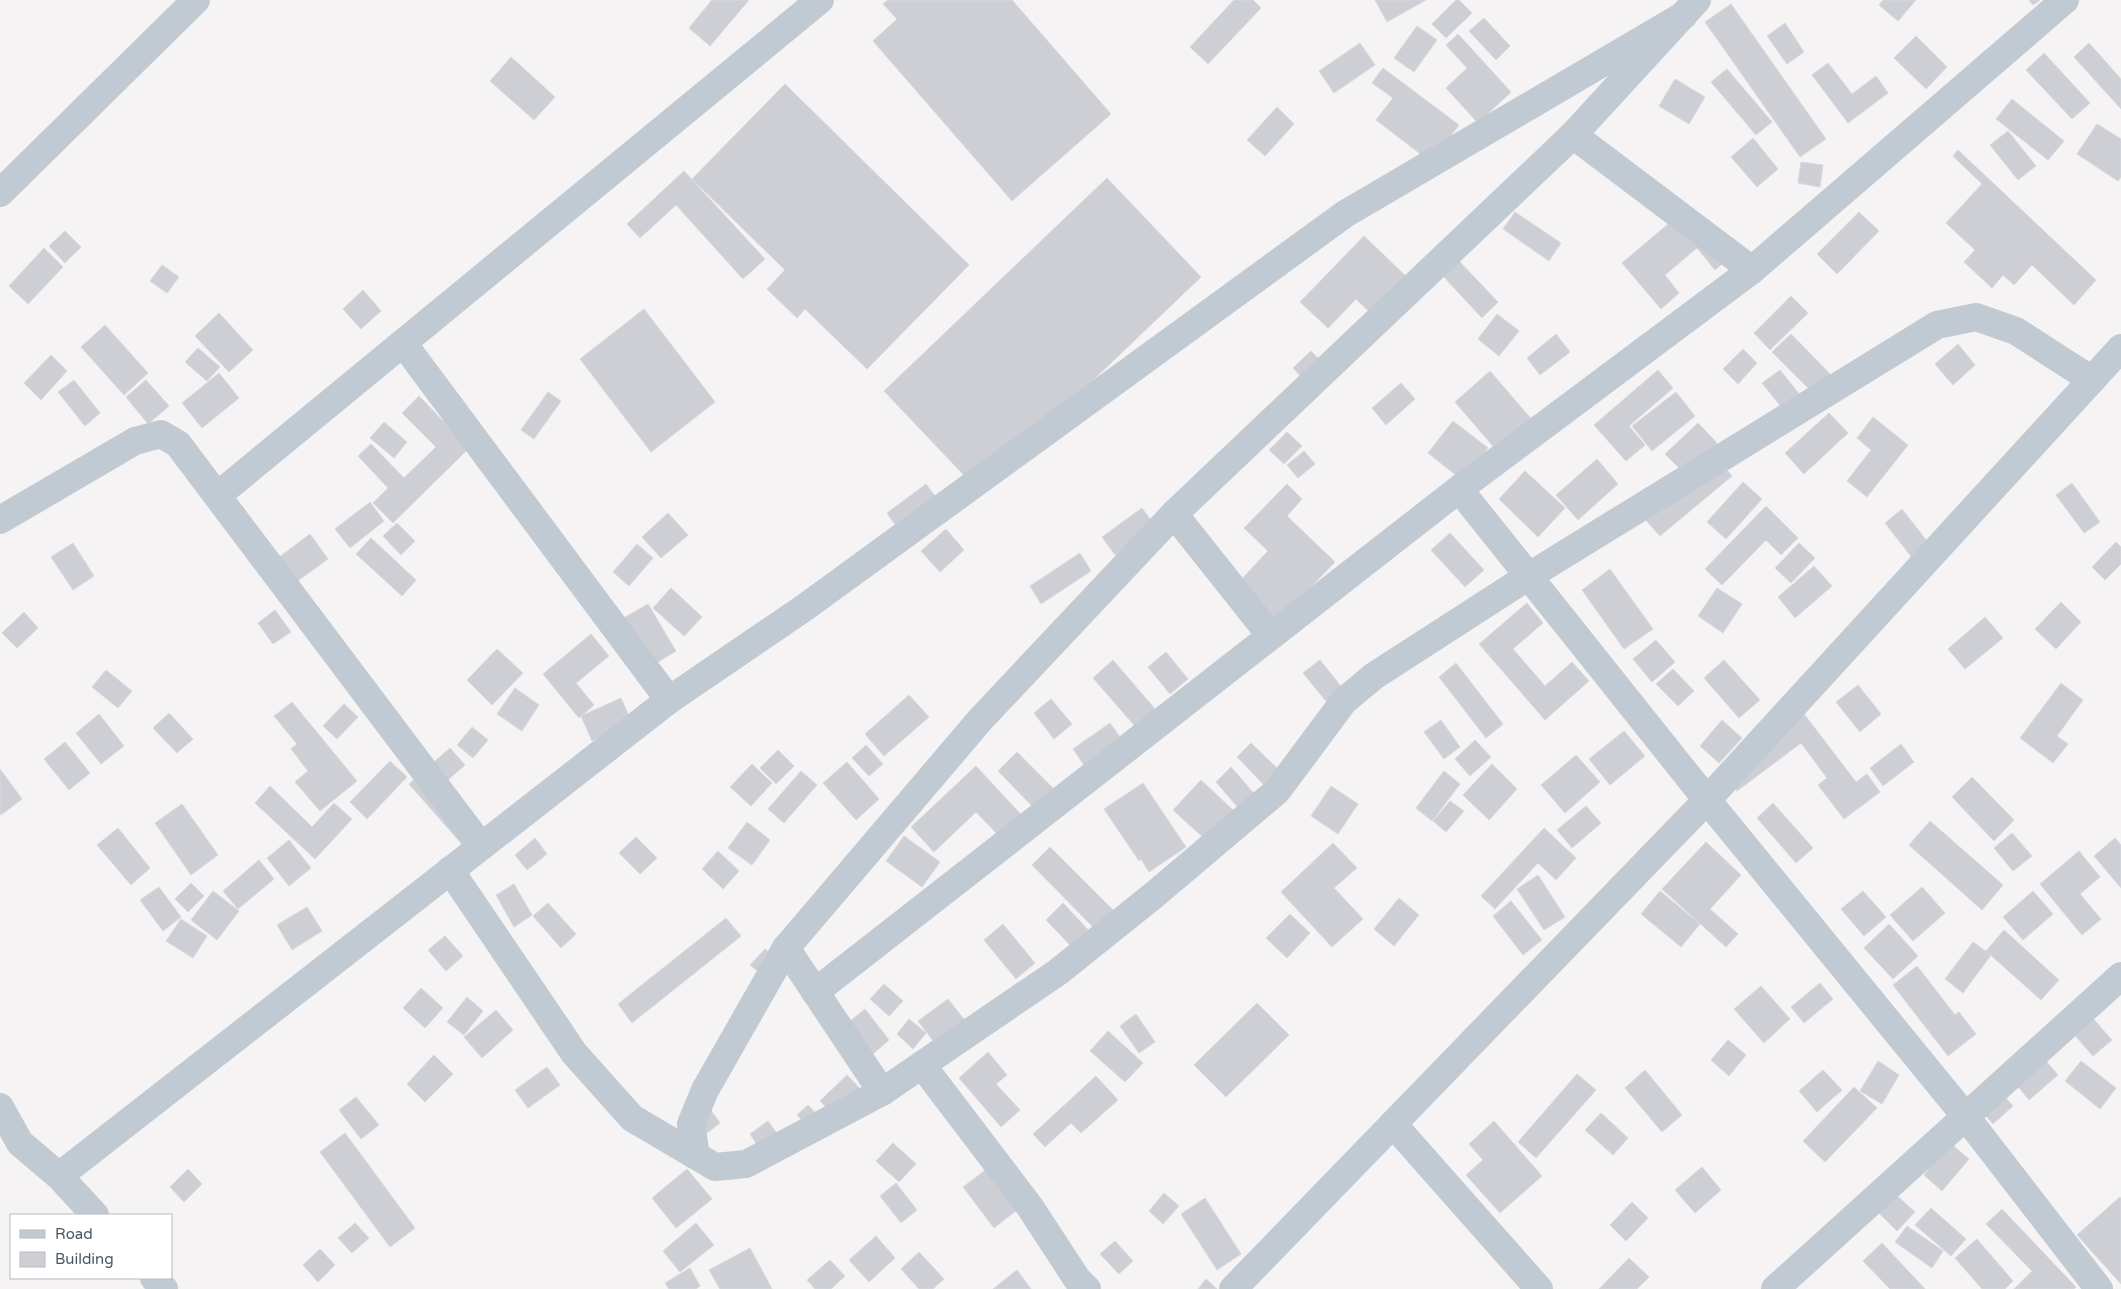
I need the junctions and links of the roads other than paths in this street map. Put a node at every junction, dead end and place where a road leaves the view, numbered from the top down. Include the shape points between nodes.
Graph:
1 (196, 0) edge
2 (820, 0) edge
3 (2065, 0) edge
4 (1691, 8) edge
5 (1574, 135) junction
6 (0, 194) edge
7 (1752, 270) junction
8 (403, 343) junction
9 (2121, 348) edge
10 (2092, 380) junction
11 (1459, 489) junction
12 (218, 495) junction
13 (1174, 514) junction
14 (0, 520) edge
15 (1529, 576) junction
16 (1270, 636) junction
17 (669, 700) junction
18 (1707, 800) junction
19 (481, 846) junction
20 (450, 870) junction
21 (786, 948) junction
22 (2121, 976) edge
23 (815, 992) junction
24 (922, 1065) junction
25 (882, 1092) junction
26 (0, 1107) edge
27 (1966, 1116) junction
28 (1393, 1124) junction
29 (696, 1156) junction
30 (59, 1176) junction
31 (94, 1214) edge
32 (155, 1279) edge
33 (164, 1289) edge
34 (1087, 1289) edge
35 (1233, 1289) edge
36 (1539, 1289) edge
37 (1775, 1289) edge
38 (2099, 1289) edge

1 - 6 street
2 - 8 street
3 - 7 street
4 - 5 street
4 - 17 street via 1345,214 804,608
5 - 7 street
5 - 13 street
7 - 11 street
8 - 12 street
8 - 17 street
9 - 10 street
10 - 15 street via 2016,331 1976,317 1937,325
10 - 18 street
11 - 15 street
11 - 16 street
12 - 14 street via 178,444 161,434 135,441
12 - 19 street
13 - 16 street
13 - 21 street via 980,720
15 - 18 street
15 - 24 street via 1374,676 1344,701 1277,791 1058,972
16 - 23 street
17 - 19 street
18 - 27 street
18 - 28 street
19 - 20 street
20 - 29 street via 574,1053 632,1118
20 - 30 street
21 - 23 street
21 - 29 street via 705,1090 691,1124
22 - 27 street
23 - 25 street
24 - 25 street
24 - 34 street via 1030,1207 1077,1279
25 - 29 street via 746,1164 715,1167
26 - 30 street via 20,1143
27 - 37 street
27 - 38 street
28 - 35 street
28 - 36 street
30 - 31 street
32 - 33 street

